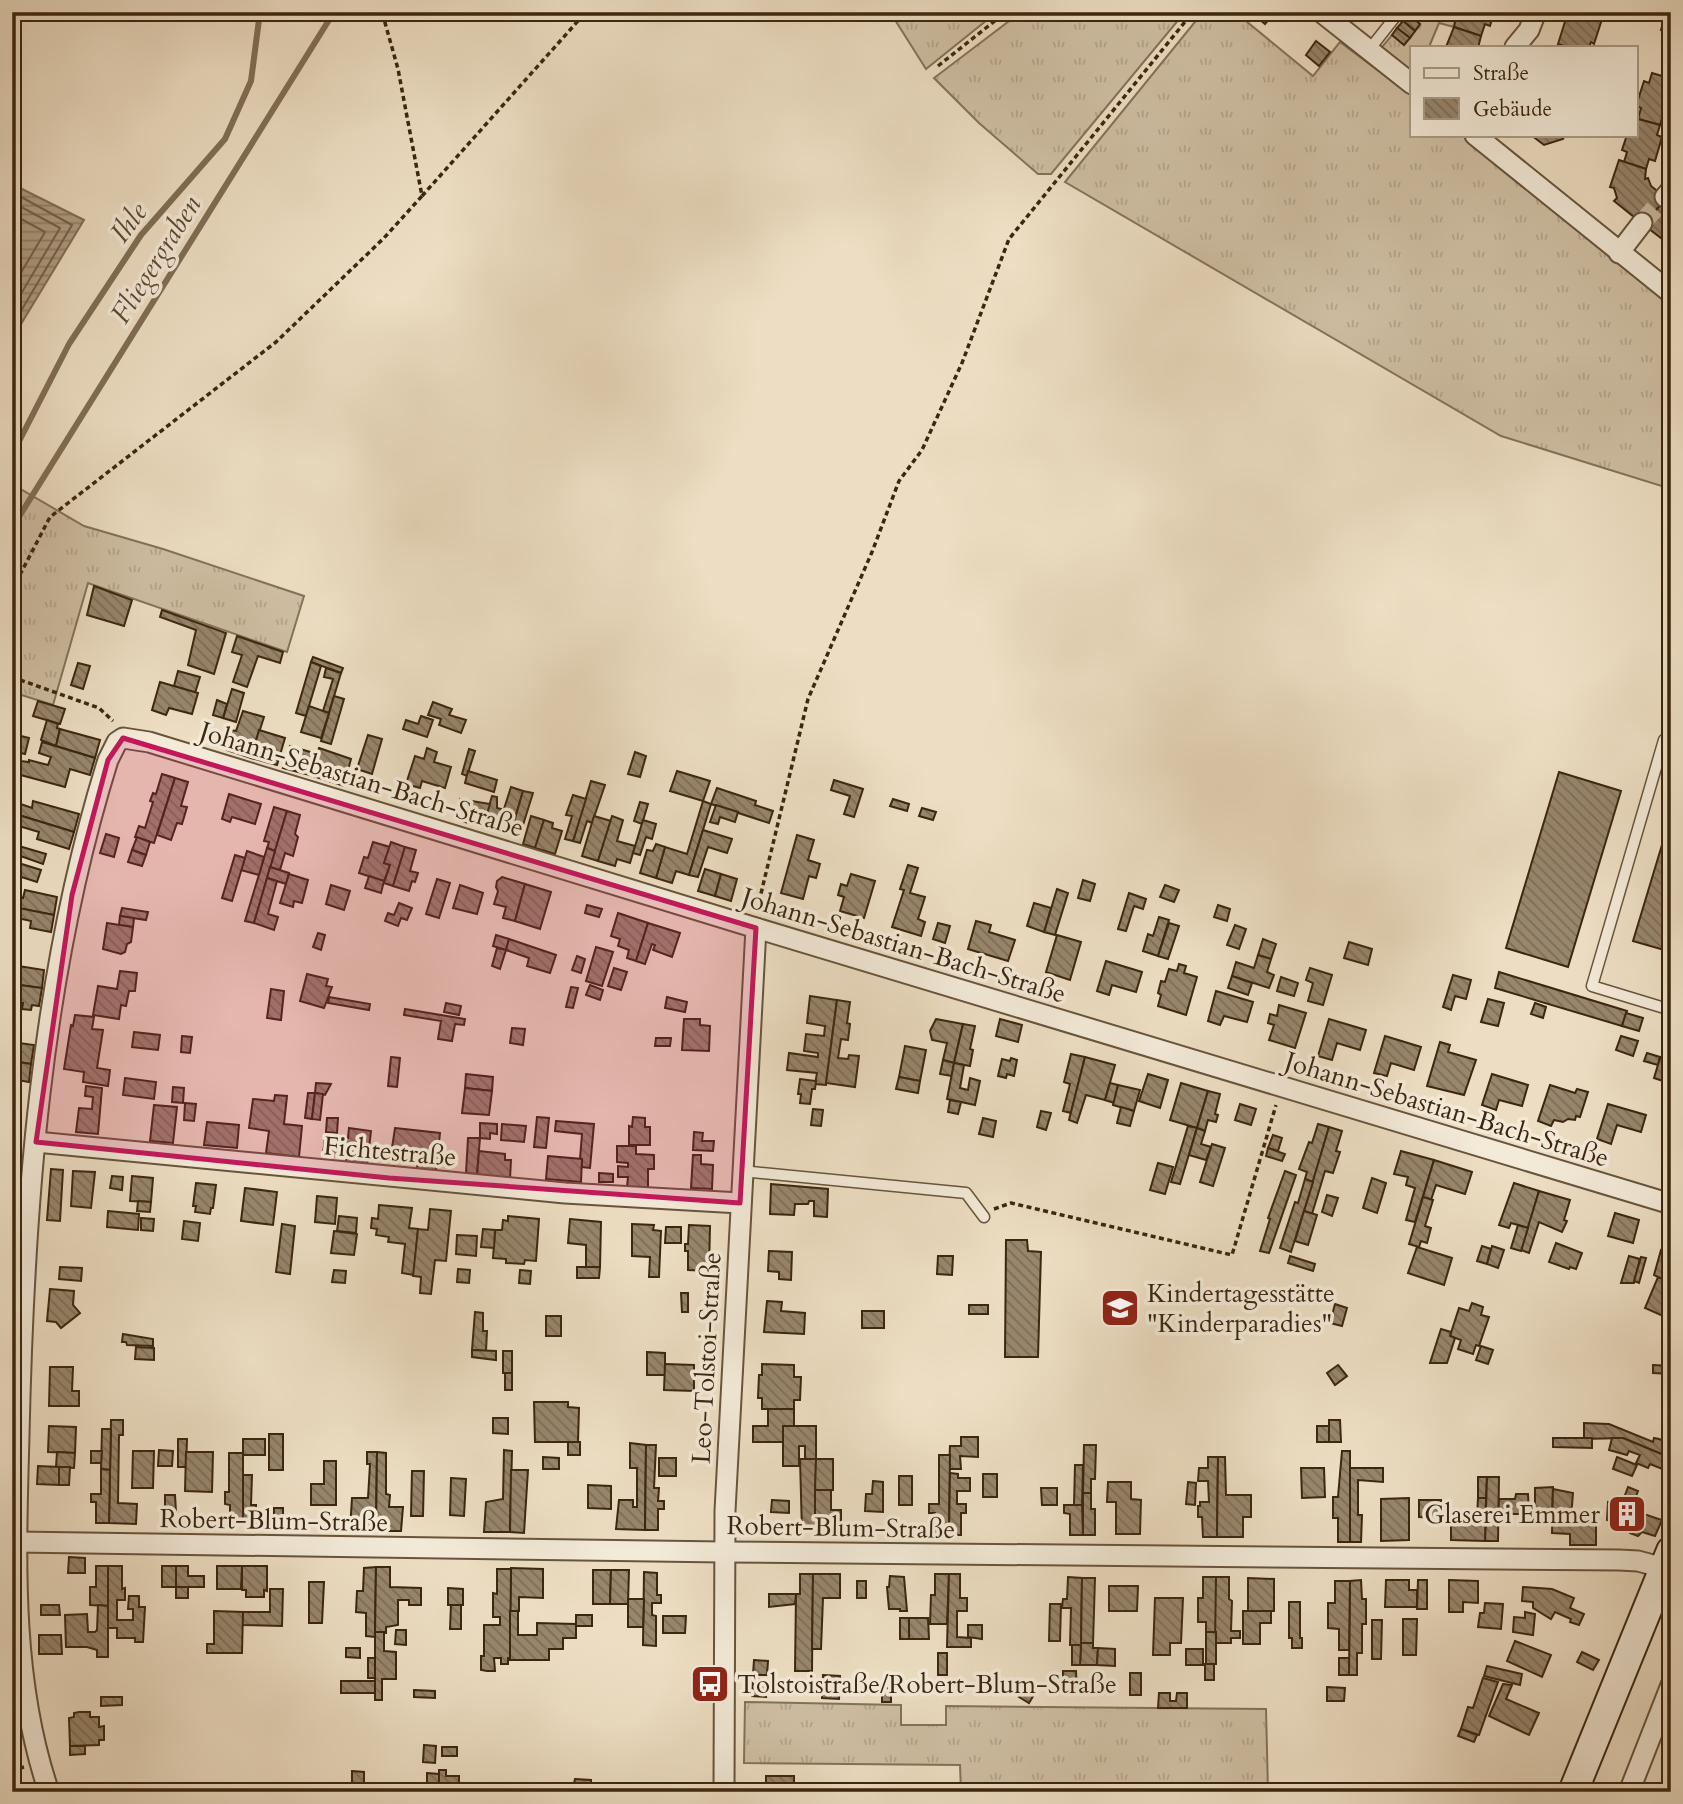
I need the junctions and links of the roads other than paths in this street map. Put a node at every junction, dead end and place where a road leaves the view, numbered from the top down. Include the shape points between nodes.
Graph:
1 (1399, 12) edge
2 (1536, 12) edge
3 (1330, 15) edge
4 (1516, 46) edge
5 (1369, 50) junction
6 (1410, 82) edge
7 (1476, 136) edge
8 (1642, 223) tunnel mouth
9 (1619, 253) junction
10 (1671, 293) edge
11 (1671, 742) edge
12 (756, 928) junction
13 (1671, 1010) edge
14 (36, 1142) junction
15 (742, 1171) junction
16 (740, 1203) junction
17 (1671, 1203) edge
18 (984, 1217) road end
19 (16, 1542) junction
20 (724, 1552) junction
21 (1667, 1559) edge
22 (1671, 1685) edge
23 (49, 1792) edge
24 (724, 1792) edge
25 (1573, 1792) edge
26 (1629, 1792) edge

1 - 5 lane
2 - 4 street
3 - 5 street
5 - 6 street
7 - 9 street
8 - 9 street
9 - 10 street
11 - 13 lane via 1664,740 1592,986
12 - 14 street, Johann-Sebastian-Bach-Straße via 149,742 123,738 108,760 72,895
12 - 15 street, Leo-Tolstoi-Straße
12 - 17 street, Johann-Sebastian-Bach-Straße
14 - 16 street, Fichtestraße via 565,1194
14 - 19 street via 22,1335
15 - 16 street, Leo-Tolstoi-Straße
15 - 18 lane via 966,1193
16 - 20 street, Leo-Tolstoi-Straße
19 - 20 street, Robert-Blum-Straße
19 - 23 street via 27,1700
20 - 21 street, Robert-Blum-Straße
20 - 24 street, Leo-Tolstoi-Straße
21 - 25 main road
22 - 26 street

